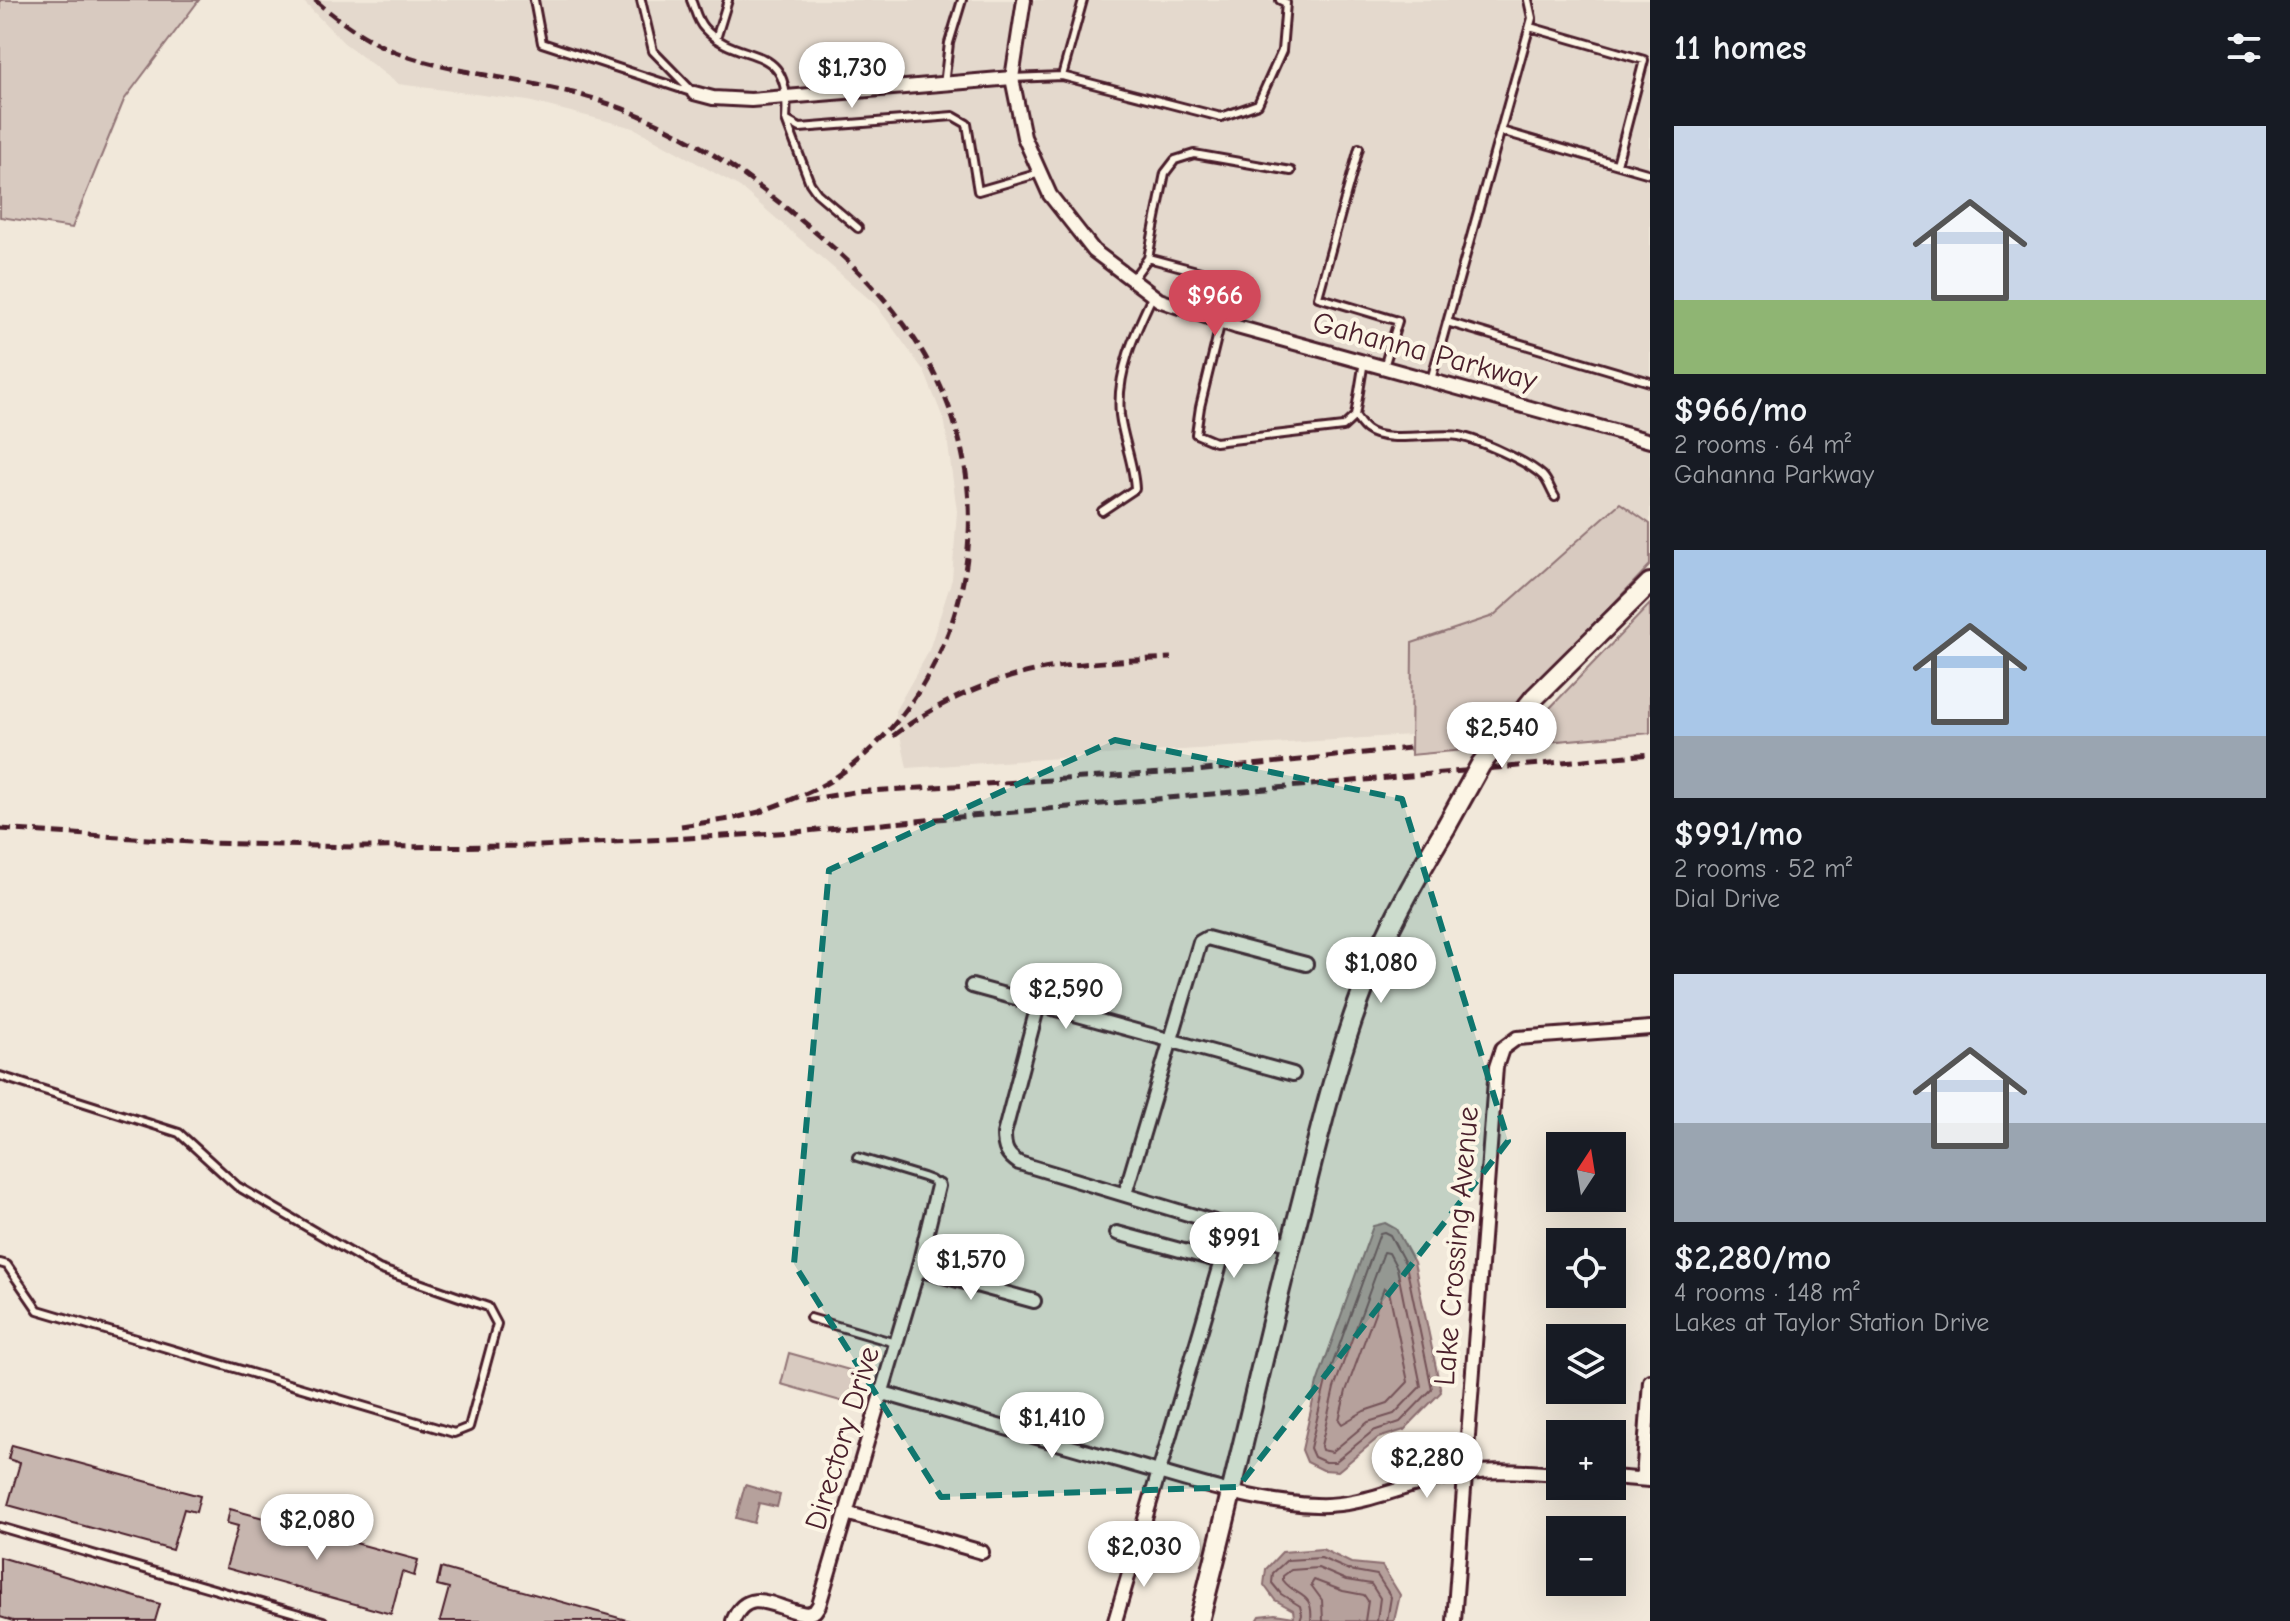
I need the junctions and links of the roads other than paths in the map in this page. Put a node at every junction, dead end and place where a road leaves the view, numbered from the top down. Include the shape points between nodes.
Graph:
1 (534, 0) edge
2 (641, 0) edge
3 (691, 0) edge
4 (728, 0) edge
5 (962, 0) edge
6 (1024, 0) edge
7 (1083, 0) edge
8 (1280, 0) edge
9 (1528, 0) edge
10 (1530, 27) junction
11 (716, 39) junction
12 (1062, 76) junction
13 (1012, 78) junction
14 (944, 85) junction
15 (694, 93) junction
16 (788, 97) junction
17 (786, 120) junction
18 (1501, 131) junction
19 (1359, 148) dead end
20 (1617, 164) junction
21 (1291, 171) dead end
22 (1040, 173) junction
23 (1650, 174) edge
24 (858, 228) dead end
25 (1148, 258) junction
26 (1132, 280) junction
27 (1242, 283) dead end
28 (1153, 295) junction
29 (1221, 321) junction
30 (1447, 322) junction
31 (1364, 361) junction
32 (1384, 367) junction
33 (1431, 380) junction
34 (1650, 382) edge
35 (1355, 416) junction
36 (1650, 441) edge
37 (1555, 497) dead end
38 (1102, 511) dead end
39 (1650, 583) edge
40 (1306, 964) dead end
41 (972, 986) dead end
42 (1038, 1005) junction
43 (1650, 1028) edge
44 (1169, 1042) junction
45 (1293, 1074) dead end
46 (0, 1076) edge
47 (857, 1157) dead end
48 (938, 1186) joint
49 (1125, 1194) junction
50 (1117, 1233) dead end
51 (1291, 1245) junction
52 (0, 1263) edge
53 (918, 1269) junction
54 (1034, 1301) dead end
55 (810, 1318) dead end
56 (897, 1344) junction
57 (1650, 1381) edge
58 (883, 1393) junction
59 (1160, 1472) junction
60 (1464, 1473) junction
61 (1546, 1473) edge
62 (1626, 1478) edge
63 (1646, 1480) edge
64 (1231, 1491) junction
65 (846, 1513) junction
66 (0, 1527) edge
67 (982, 1552) dead end
68 (323, 1621) edge
69 (733, 1621) edge
70 (1115, 1621) edge
71 (1199, 1621) edge
72 (1454, 1621) edge

1 - 15 lane via 542,43
2 - 15 lane via 653,51
3 - 11 lane via 701,26
4 - 11 lane
5 - 14 lane
6 - 13 street, Gahanna Parkway
7 - 12 lane
8 - 12 lane via 1286,3 1282,51 1258,104 1221,117
9 - 10 lane
10 - 18 lane
10 - 20 lane via 1644,60
11 - 16 lane via 762,56 779,72
12 - 13 lane
13 - 14 street
13 - 22 street, Gahanna Parkway via 1024,137
14 - 16 street
15 - 16 street via 751,100
16 - 17 lane
17 - 22 lane via 800,128 953,116 967,124 978,191
17 - 24 lane via 810,183
18 - 20 lane
18 - 30 lane
19 - 32 lane via 1318,297 1398,321
20 - 23 lane
21 - 25 lane via 1194,154 1175,160 1165,173
22 - 26 street, Gahanna Parkway via 1050,195 1094,251
25 - 26 lane
25 - 27 lane
26 - 28 street, Gahanna Parkway
28 - 29 street, Gahanna Parkway
28 - 38 lane via 1135,332 1120,387 1120,415 1135,489
29 - 31 street, Gahanna Parkway
29 - 35 lane via 1196,434 1215,442 1343,427
30 - 33 lane
30 - 34 lane
31 - 32 street, Gahanna Parkway
31 - 35 lane
32 - 33 street, Gahanna Parkway
33 - 36 street, Gahanna Parkway
35 - 37 lane via 1368,432 1407,438 1459,436 1489,445 1544,476
39 - 51 main road, bridge via 1535,697 1485,757 1415,877 1368,978
40 - 44 street via 1207,938 1200,942
41 - 42 street
42 - 44 street
42 - 49 street via 1004,1146 1019,1163
43 - 60 street, Lake Crossing Avenue via 1517,1038 1502,1049 1496,1067
44 - 45 street
44 - 49 street
46 - 52 lane via 179,1133 237,1186 379,1269 488,1307 497,1324 469,1427 454,1433 38,1310 7,1265
47 - 48 lane
48 - 53 street, Directory Drive
49 - 51 street
50 - 59 street via 1221,1261
51 - 64 main road
53 - 54 street
53 - 56 street, Directory Drive
55 - 56 lane
56 - 58 street, Directory Drive
57 - 63 street
58 - 59 street
58 - 65 street, Directory Drive
59 - 64 street
59 - 70 street
60 - 61 street
60 - 64 street via 1340,1506
60 - 72 street, Lake Crossing Avenue
62 - 63 street
64 - 71 main road
65 - 67 street
65 - 69 street, Directory Drive via 815,1611 800,1613 752,1601 741,1606
66 - 68 lane

